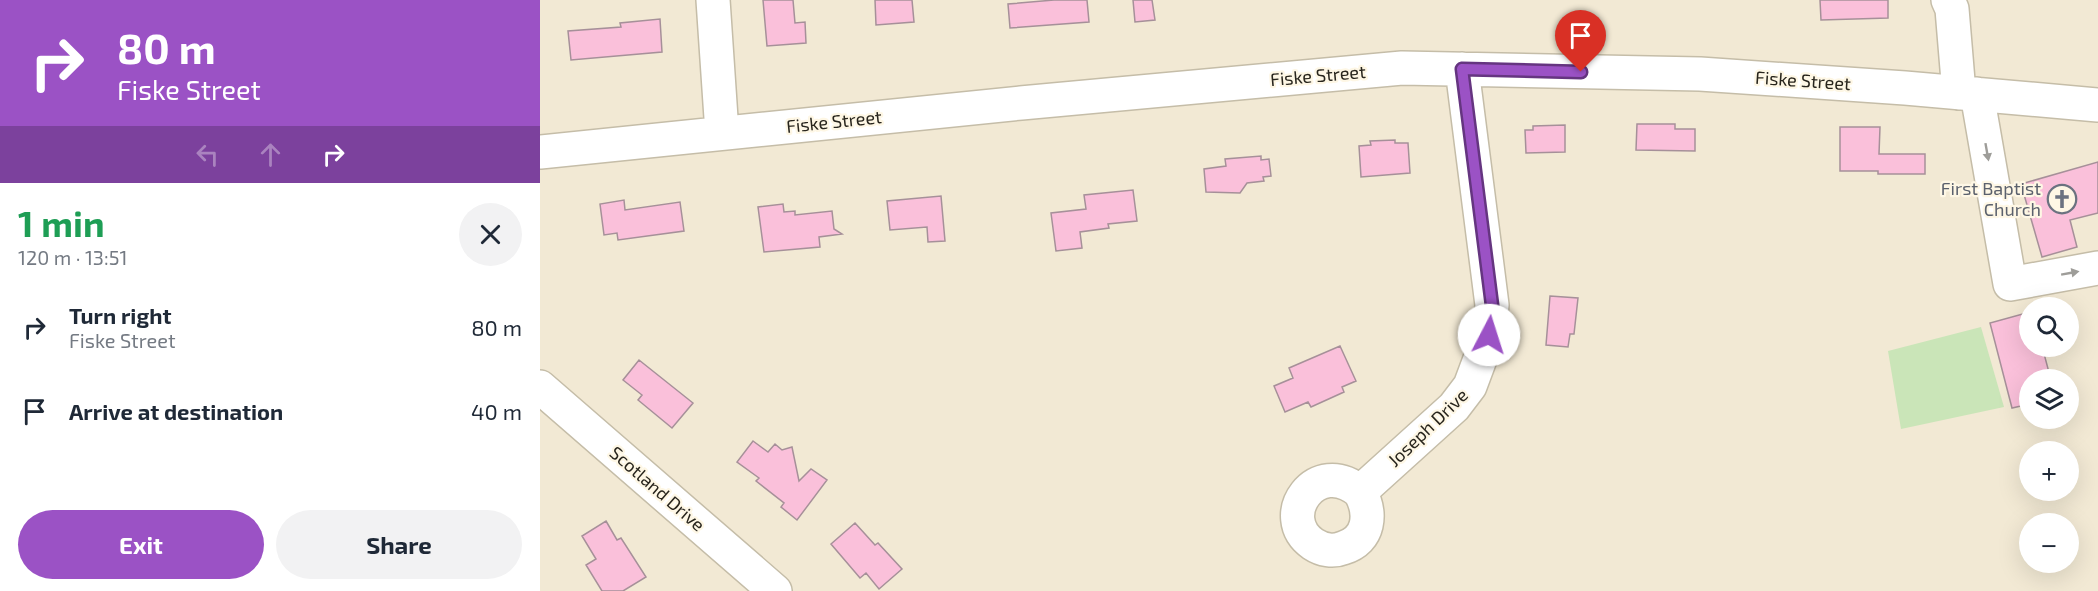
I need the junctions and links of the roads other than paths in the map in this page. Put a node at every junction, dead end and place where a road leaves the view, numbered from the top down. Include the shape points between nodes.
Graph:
1 (713, 0) edge
2 (1948, 0) edge
3 (1462, 69) junction
4 (1968, 93) junction
5 (2098, 105) edge
6 (722, 133) junction
7 (540, 152) edge
8 (2098, 268) edge
9 (540, 387) edge
10 (1360, 492) dead end
11 (775, 591) edge

1 - 6 street
2 - 4 street
3 - 4 street, Fiske Street via 1700,74
3 - 6 street, Fiske Street via 1402,68
3 - 10 street, Joseph Drive via 1492,305 1489,335 1470,386 1454,407
4 - 5 street, Fiske Street
4 -> 8 street via 2010,284
6 - 7 street, Fiske Street
9 - 11 street, Scotland Drive

